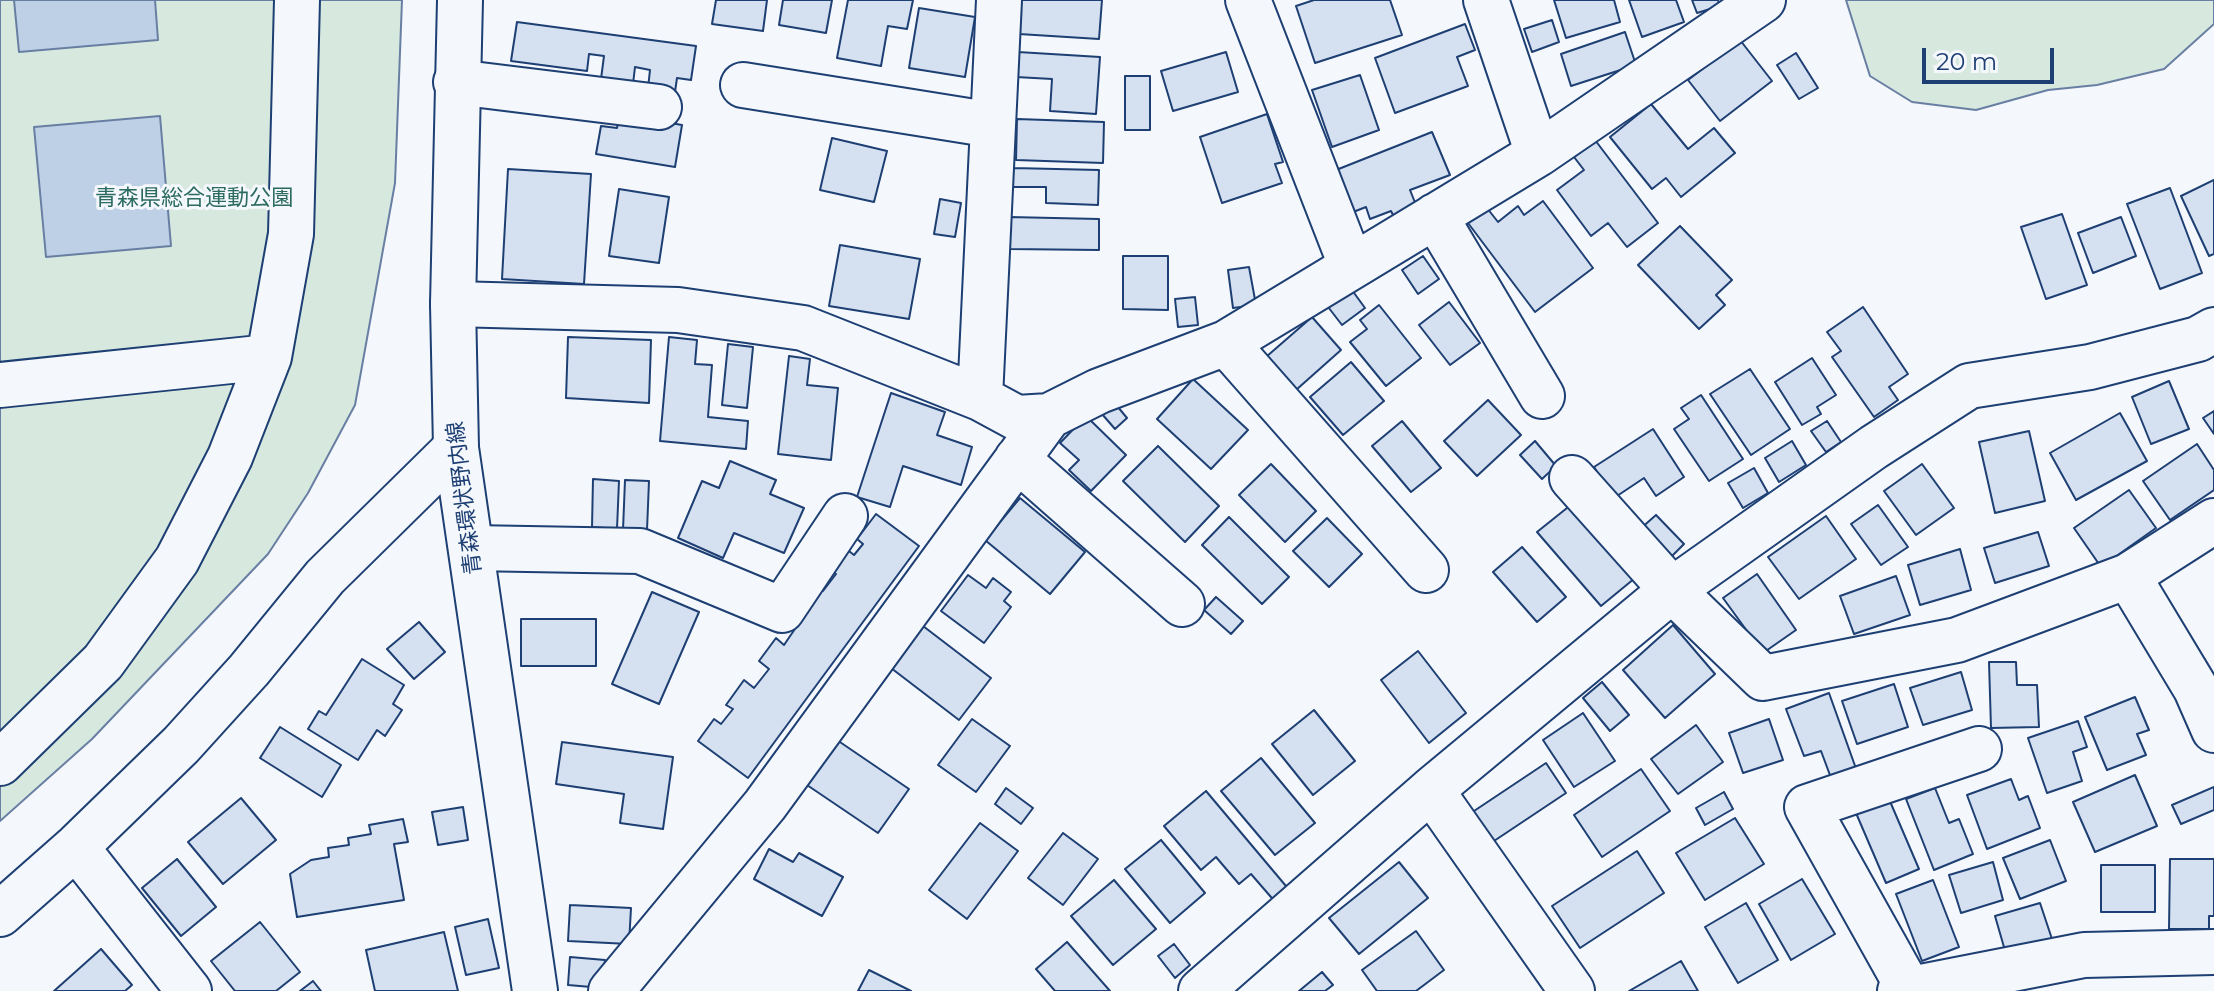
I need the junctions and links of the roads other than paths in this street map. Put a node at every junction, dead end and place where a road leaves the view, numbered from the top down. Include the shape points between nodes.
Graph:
1 (297, 0) edge
2 (460, 0) edge
3 (999, 0) edge
4 (1248, 0) edge
5 (1486, 0) edge
6 (1763, 0) edge
7 (456, 82) junction
8 (743, 85) dead end
9 (659, 107) dead end
10 (993, 125) junction
11 (1538, 154) junction
12 (1435, 216) junction
13 (1351, 265) junction
14 (453, 304) junction
15 (2214, 330) edge
16 (1226, 343) junction
17 (269, 357) junction
18 (0, 385) edge
19 (1542, 396) dead end
20 (980, 398) junction
21 (1049, 416) junction
22 (456, 448) junction
23 (1017, 459) junction
24 (1572, 478) dead end
25 (845, 516) dead end
26 (2214, 521) edge
27 (471, 548) junction
28 (1426, 570) dead end
29 (2128, 576) junction
30 (1672, 590) junction
31 (1182, 604) dead end
32 (2214, 730) edge
33 (1979, 749) dead end
34 (0, 763) edge
35 (1431, 790) junction
36 (76, 847) junction
37 (0, 914) edge
38 (2214, 952) edge
39 (1906, 989) edge
40 (189, 991) edge
41 (535, 991) edge
42 (611, 991) edge
43 (1201, 991) edge
44 (1572, 991) edge

1 - 17 street via 291,234
2 - 7 street, 青森環状野内線
3 - 10 street
4 - 13 street
5 - 11 street
6 - 11 street
7 - 9 street
7 - 14 street, 青森環状野内線
8 - 10 street
10 - 20 street
11 - 12 street
12 - 13 street
12 - 19 street
13 - 16 street
14 - 20 street via 678,310 803,328
14 - 22 street, 青森環状野内線
15 - 30 street via 2198,339 2090,367 1969,386
16 - 21 street via 1099,391
16 - 28 street
17 - 18 street
17 - 34 street via 230,457 177,560 103,662
20 - 21 street via 1017,418
21 - 23 street
22 - 27 street, 青森環状野内線
22 - 36 street via 325,577 181,745
23 - 31 street
23 - 42 street via 765,805
24 - 30 street
25 - 27 street via 782,610 640,551
26 - 29 street
27 - 41 street, 青森環状野内線
29 - 30 street via 1957,640 1763,678
29 - 32 street via 2196,689
30 - 35 street
33 - 39 street via 1807,807
35 - 43 street
35 - 44 street
36 - 37 street
36 - 40 street
38 - 39 street via 2084,955

